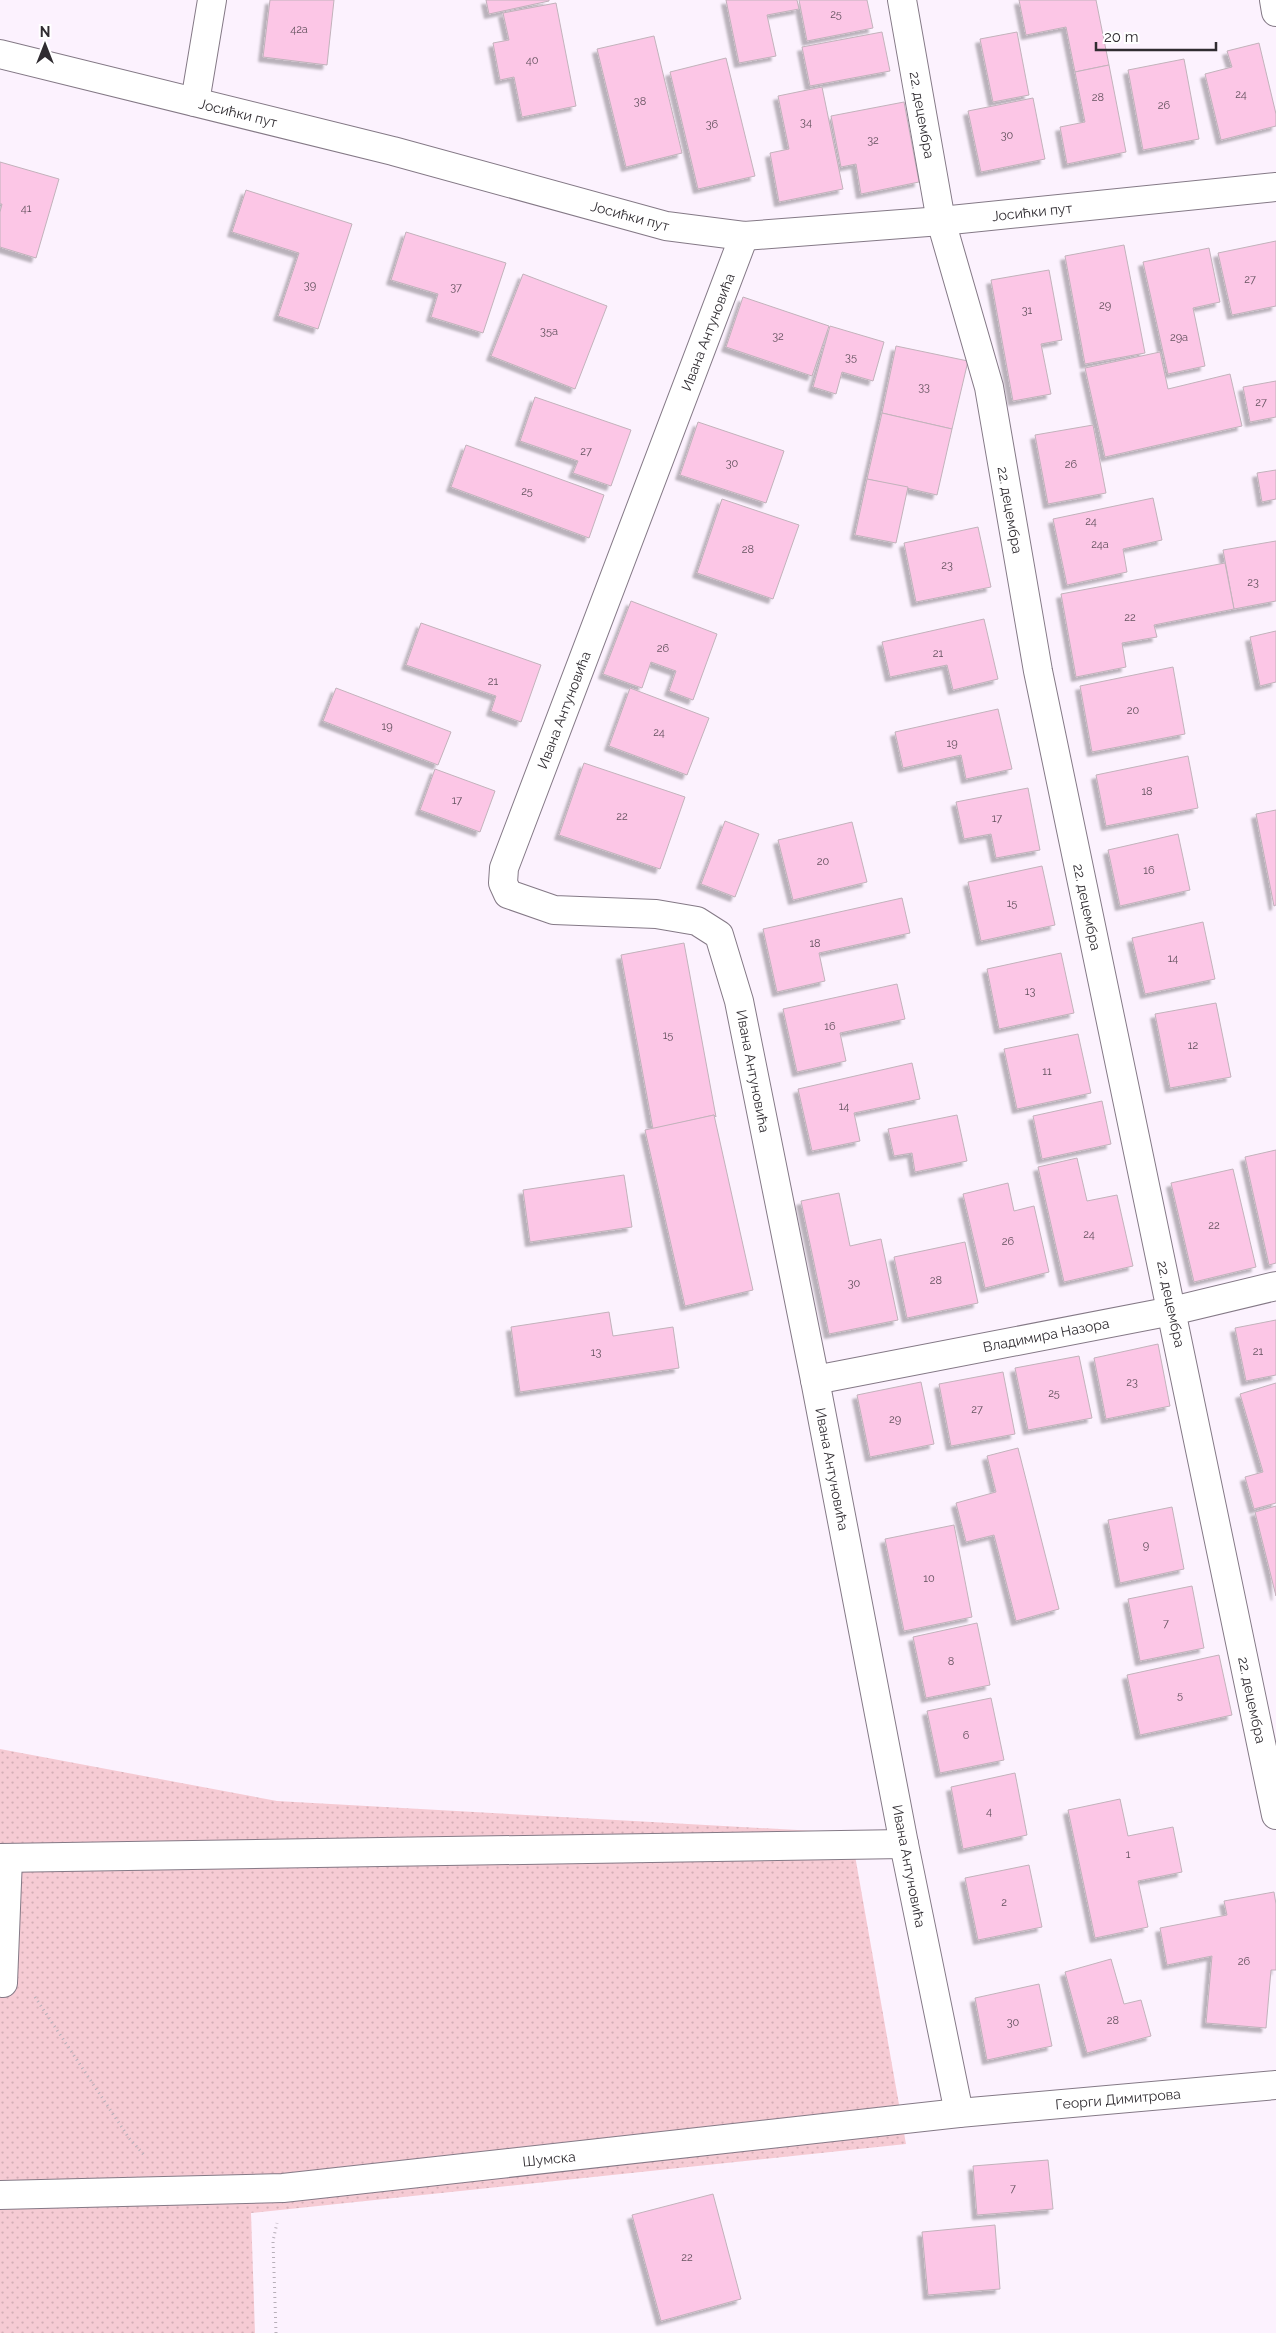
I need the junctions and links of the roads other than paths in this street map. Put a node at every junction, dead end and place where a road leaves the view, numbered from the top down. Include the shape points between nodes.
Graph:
1 (212, 0) edge
2 (902, 0) edge
3 (1274, 0) edge
4 (1276, 12) edge
5 (0, 54) edge
6 (195, 102) junction
7 (1276, 187) edge
8 (940, 221) junction
9 (744, 236) junction
10 (1276, 1286) edge
11 (1172, 1311) junction
12 (815, 1380) junction
13 (1276, 1815) edge
14 (904, 1844) junction
15 (4, 1858) edge
16 (3, 1983) dead end
17 (1276, 2085) edge
18 (959, 2113) junction
19 (0, 2195) edge

1 - 6 street
2 - 8 street, 22. децембра
3 - 4 street
5 - 6 street, Јосићки пут
6 - 9 street, Јосићки пут via 393,151 666,226
7 - 8 street, Јосићки пут
8 - 9 street, Јосићки пут
8 - 11 street, 22. децембра via 989,387 1038,672
9 - 12 street, Ивана Антуновића via 504,868 503,883 508,894 554,910 656,914 697,921 719,935 739,1001
10 - 11 street, Владимира Назора
11 - 12 street, Владимира Назора
11 - 13 street, 22. децембра
12 - 14 street, Ивана Антуновића
14 - 15 street
14 - 18 street, Ивана Антуновића
15 - 16 street
17 - 18 street, Георги Димитрова
18 - 19 street, Шумска via 283,2188

